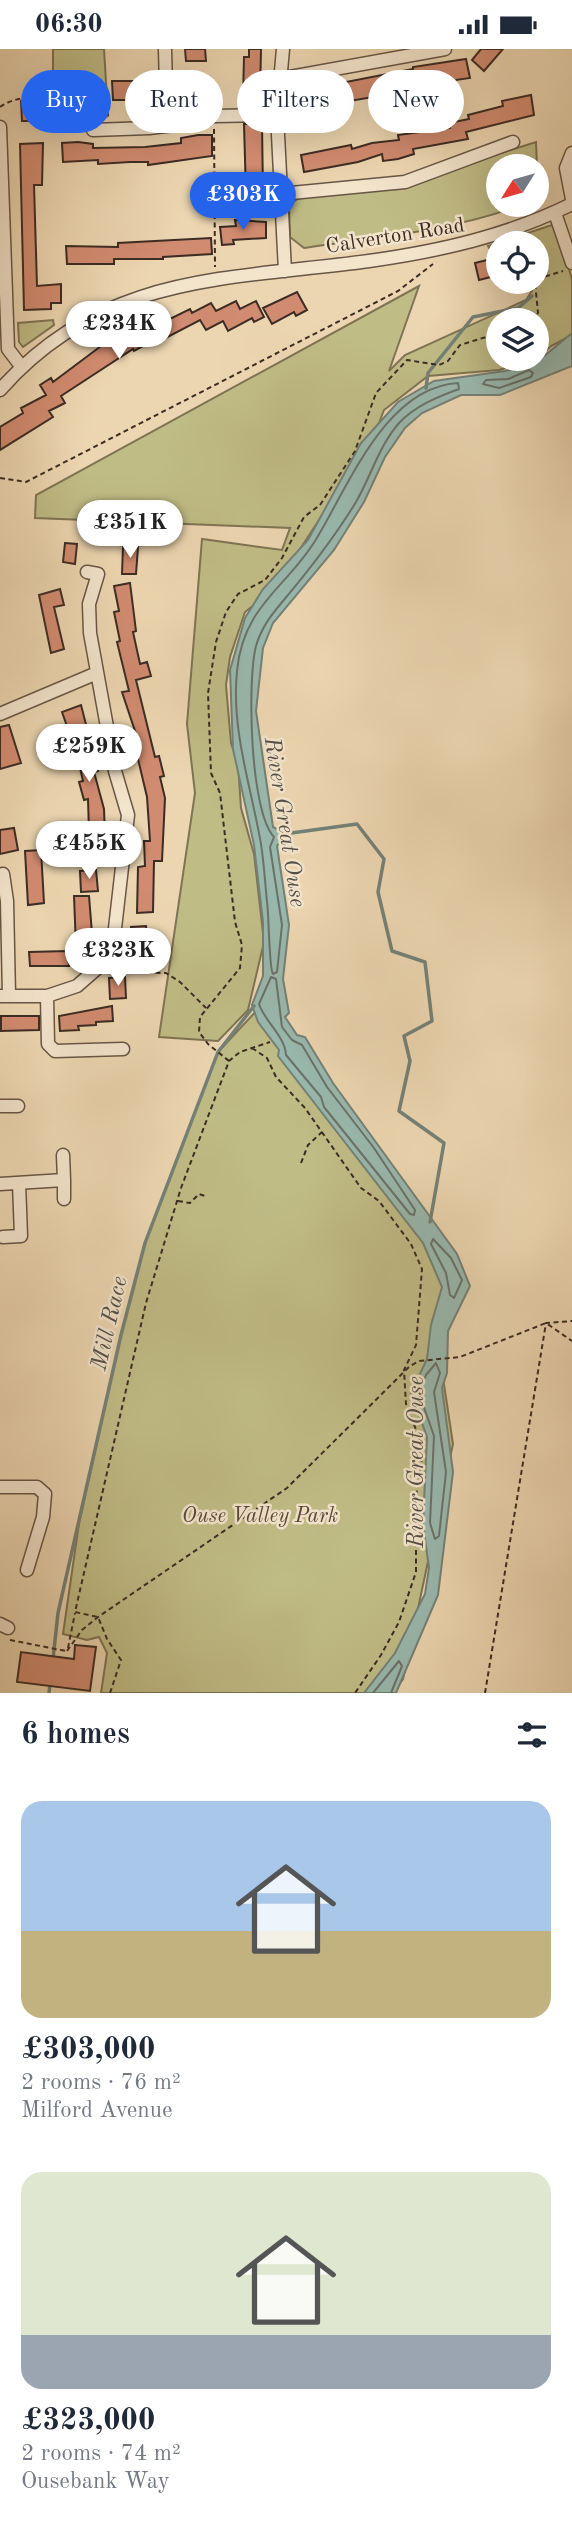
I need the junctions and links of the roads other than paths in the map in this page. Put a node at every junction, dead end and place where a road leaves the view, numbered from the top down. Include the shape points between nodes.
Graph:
1 (165, 49) edge
2 (283, 49) edge
3 (445, 49) edge
4 (166, 70) edge
5 (280, 70) edge
6 (329, 70) edge
7 (0, 127) edge
8 (278, 133) edge
9 (513, 142) dead end
10 (572, 153) edge
11 (281, 194) junction
12 (572, 199) edge
13 (572, 204) edge
14 (555, 213) junction
15 (572, 266) edge
16 (285, 271) junction
17 (21, 366) junction
18 (0, 390) edge
19 (97, 574) dead end
20 (97, 673) junction
21 (0, 714) edge
22 (3, 874) dead end
23 (5, 996) edge
24 (47, 996) junction
25 (123, 1049) dead end
26 (18, 1105) dead end
27 (0, 1107) edge
28 (63, 1155) dead end
29 (64, 1180) junction
30 (19, 1183) junction
31 (0, 1184) edge
32 (64, 1199) dead end
33 (4, 1237) dead end
34 (0, 1487) edge
35 (27, 1570) dead end

1 - 4 street
2 - 5 street
3 - 6 street
7 - 17 street via 8,349
8 - 11 street
9 - 11 street via 405,182
10 - 12 street via 566,168
11 - 16 street
13 - 14 street, Calverton Road
14 - 15 street
14 - 16 street, Calverton Road via 443,249
16 - 17 street, Calverton Road via 169,286 108,307 60,334
17 - 18 street, Calverton Road
19 - 20 street via 89,604
20 - 21 street
20 - 24 street via 128,815 114,937 101,965 77,986
22 - 23 street via 7,901
23 - 24 street
24 - 25 street via 48,1044 55,1051
26 - 27 street
28 - 29 street
29 - 30 street
29 - 32 street
30 - 31 street
30 - 33 street via 21,1236
34 - 35 street via 37,1487 45,1494

